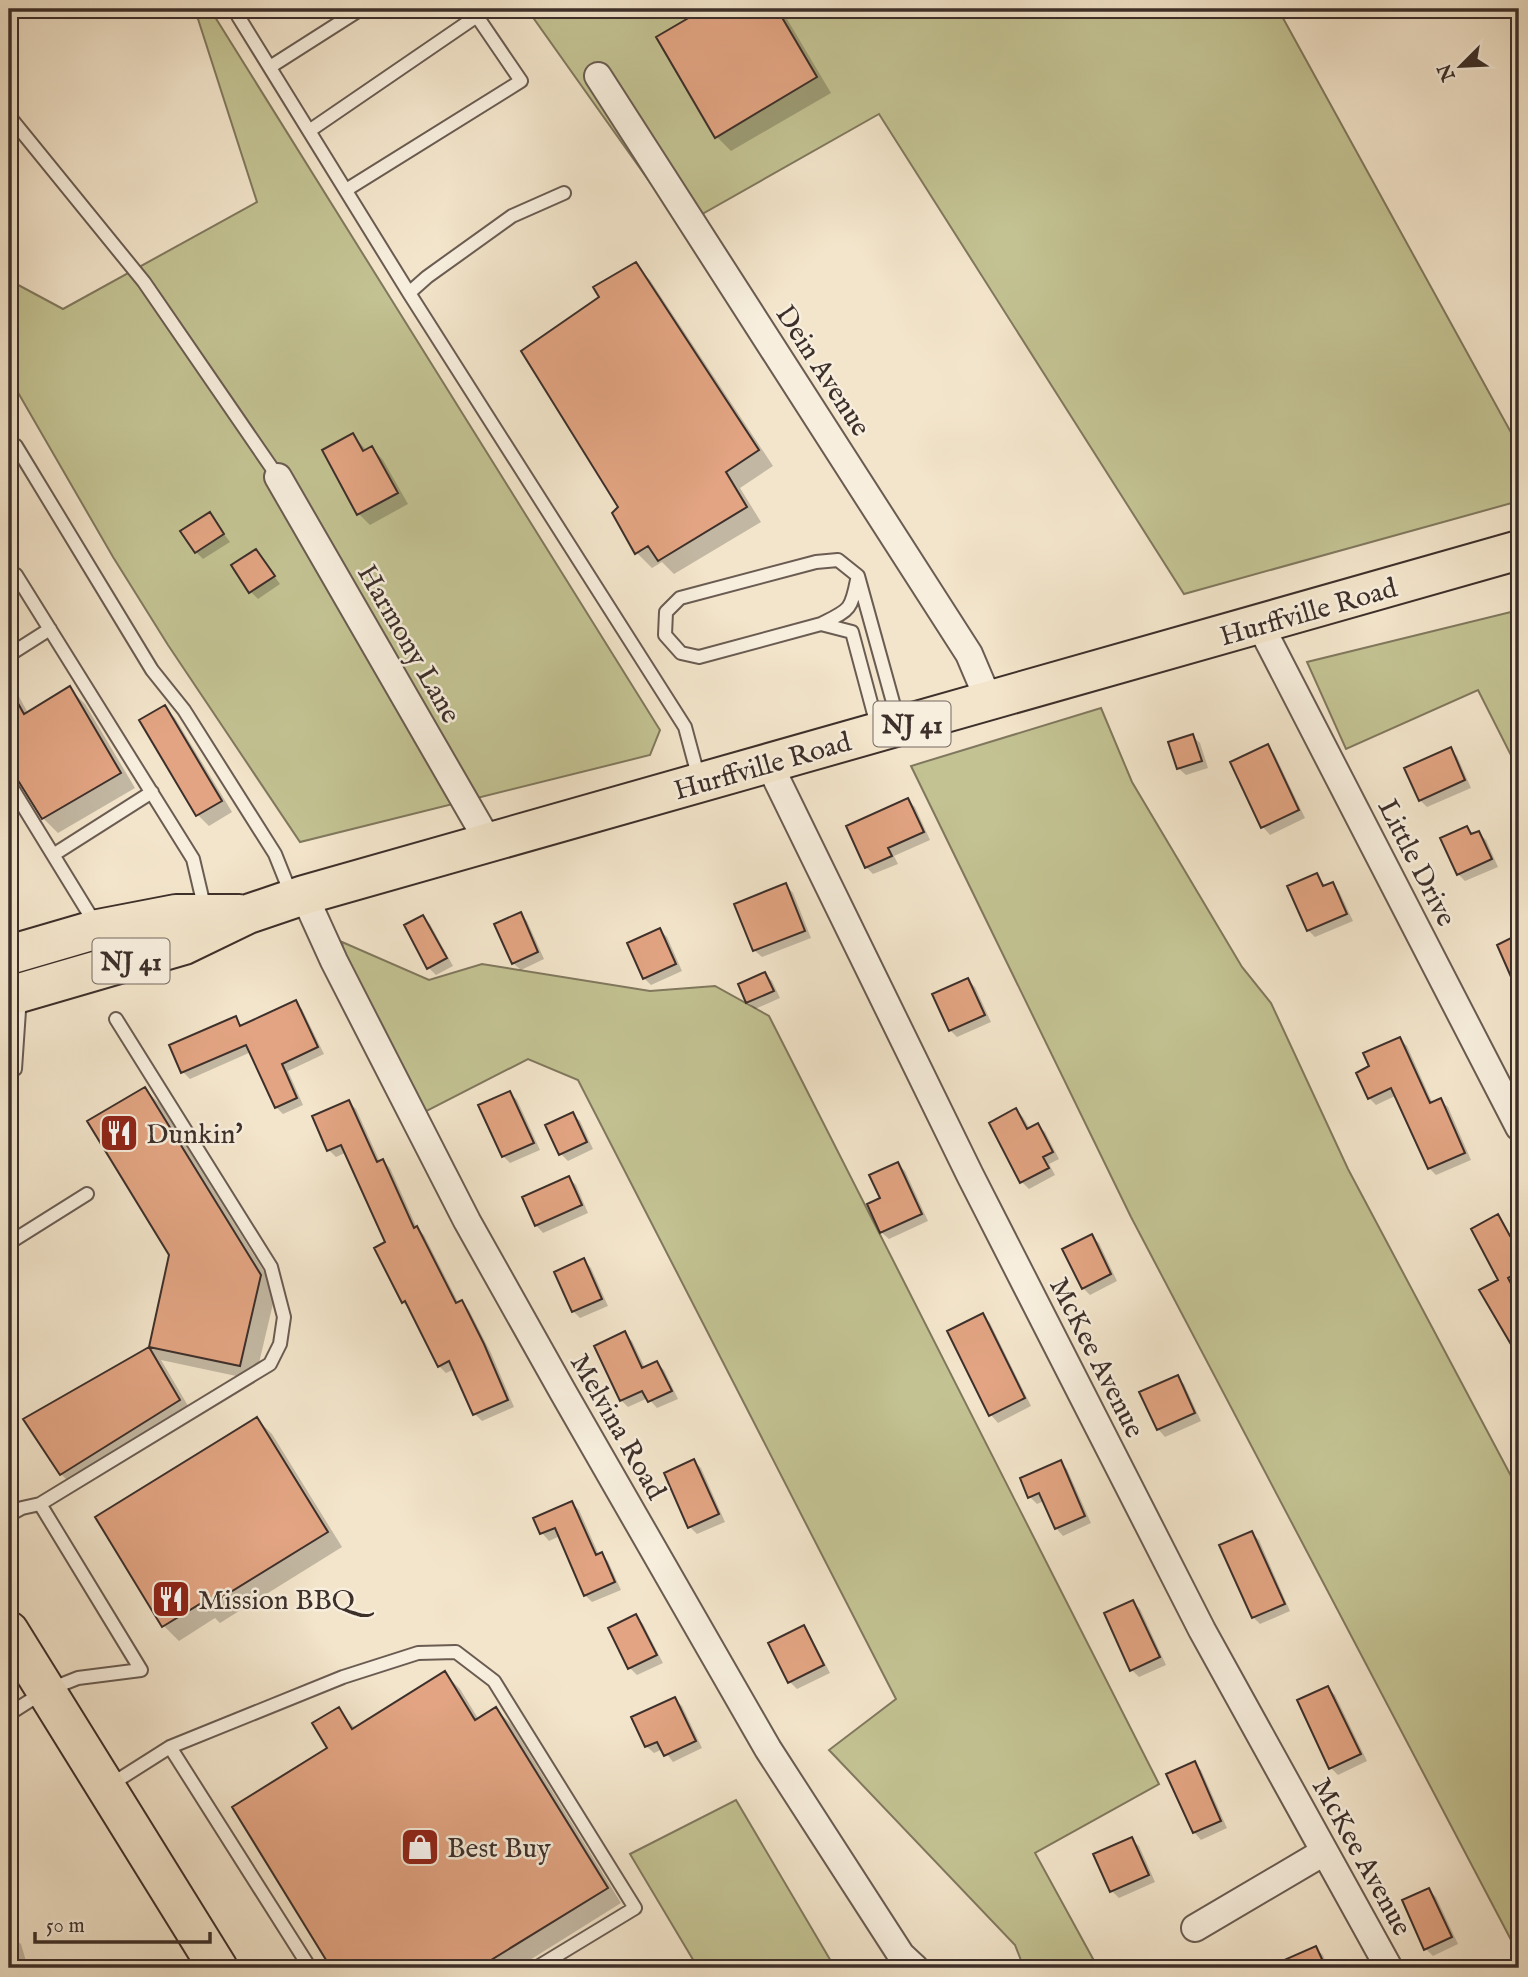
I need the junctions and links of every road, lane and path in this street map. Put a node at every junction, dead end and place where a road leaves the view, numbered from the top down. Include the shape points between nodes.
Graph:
1 (361, 9) edge
2 (475, 13) edge
3 (238, 16) dead end
4 (270, 67) junction
5 (598, 76) dead end
6 (9, 116) edge
7 (309, 131) junction
8 (346, 190) junction
9 (564, 193) dead end
10 (410, 293) junction
11 (9, 451) edge
12 (278, 477) joint
13 (1519, 550) edge
14 (858, 576) junction
15 (9, 580) edge
16 (821, 624) junction
17 (1260, 625) junction
18 (50, 629) junction
19 (9, 656) edge
20 (989, 701) junction
21 (889, 730) junction
22 (769, 764) junction
23 (700, 782) junction
24 (9, 783) edge
25 (152, 792) junction
26 (488, 841) junction
27 (52, 855) junction
28 (298, 897) junction
29 (206, 914) junction
30 (248, 914) junction
31 (98, 929) junction
32 (9, 955) edge
33 (15, 995) edge
34 (116, 1018) dead end
35 (9, 1064) edge
36 (1519, 1127) edge
37 (87, 1194) dead end
38 (9, 1243) edge
39 (40, 1504) junction
40 (9, 1515) edge
41 (9, 1631) edge
42 (45, 1691) junction
43 (9, 1714) edge
44 (170, 1747) junction
45 (107, 1787) junction
46 (1324, 1852) junction
47 (1195, 1928) dead end
48 (218, 1968) edge
49 (310, 1968) edge
50 (536, 1968) edge
51 (915, 1968) edge
52 (1390, 1968) edge

1 - 4 lane
2 - 7 lane
2 - 8 lane via 521,81
3 - 4 lane
4 - 7 lane
5 - 20 street, Dein Avenue via 969,654
6 - 12 lane via 144,282
7 - 8 lane
8 - 10 lane
9 - 10 lane via 512,216
10 - 23 lane via 685,727
11 - 28 lane via 16,446
12 - 26 street, Harmony Lane
13 - 17 main road, Hurffville Road / NJ 41
14 - 16 lane via 853,603
14 - 16 lane via 838,560 816,562 680,598 666,612 665,635 681,653 699,657
14 - 21 lane
15 - 18 lane via 16,575
16 - 21 lane via 852,632
17 - 20 main road, Hurffville Road / NJ 41
17 - 36 street, Little Drive
18 - 19 lane
18 - 25 lane
20 - 21 main road, Hurffville Road / NJ 41
21 - 22 main road, Hurffville Road / NJ 41
22 - 23 main road, Hurffville Road / NJ 41
22 - 46 street, McKee Avenue via 1108,1446
23 - 26 main road, Hurffville Road / NJ 41
24 - 27 lane
25 - 27 lane
25 - 29 lane via 193,859
26 - 28 main road, Hurffville Road / NJ 41
27 - 31 lane
28 - 30 main road, Hurffville Road / NJ 41
28 - 51 street, Melvina Road via 562,1392 768,1749 901,1955
29 - 30 main road, Hurffville Road / NJ 41
29 - 31 main road, Hurffville Road / NJ 41 via 176,914
30 - 33 main road, Hurffville Road / NJ 41 via 184,945
31 - 32 main road, Hurffville Road / NJ 41
33 - 35 lane via 15,1069
34 - 39 lane via 271,1267 284,1317 281,1343 270,1364
37 - 38 lane
39 - 40 lane
39 - 42 lane via 141,1670 78,1678
41 - 42 main road
42 - 43 lane
42 - 45 main road
44 - 45 lane
44 - 49 lane
44 - 50 lane via 343,1677 418,1653 456,1652 494,1681 635,1908
45 - 48 main road
46 - 47 street
46 - 52 street, McKee Avenue

